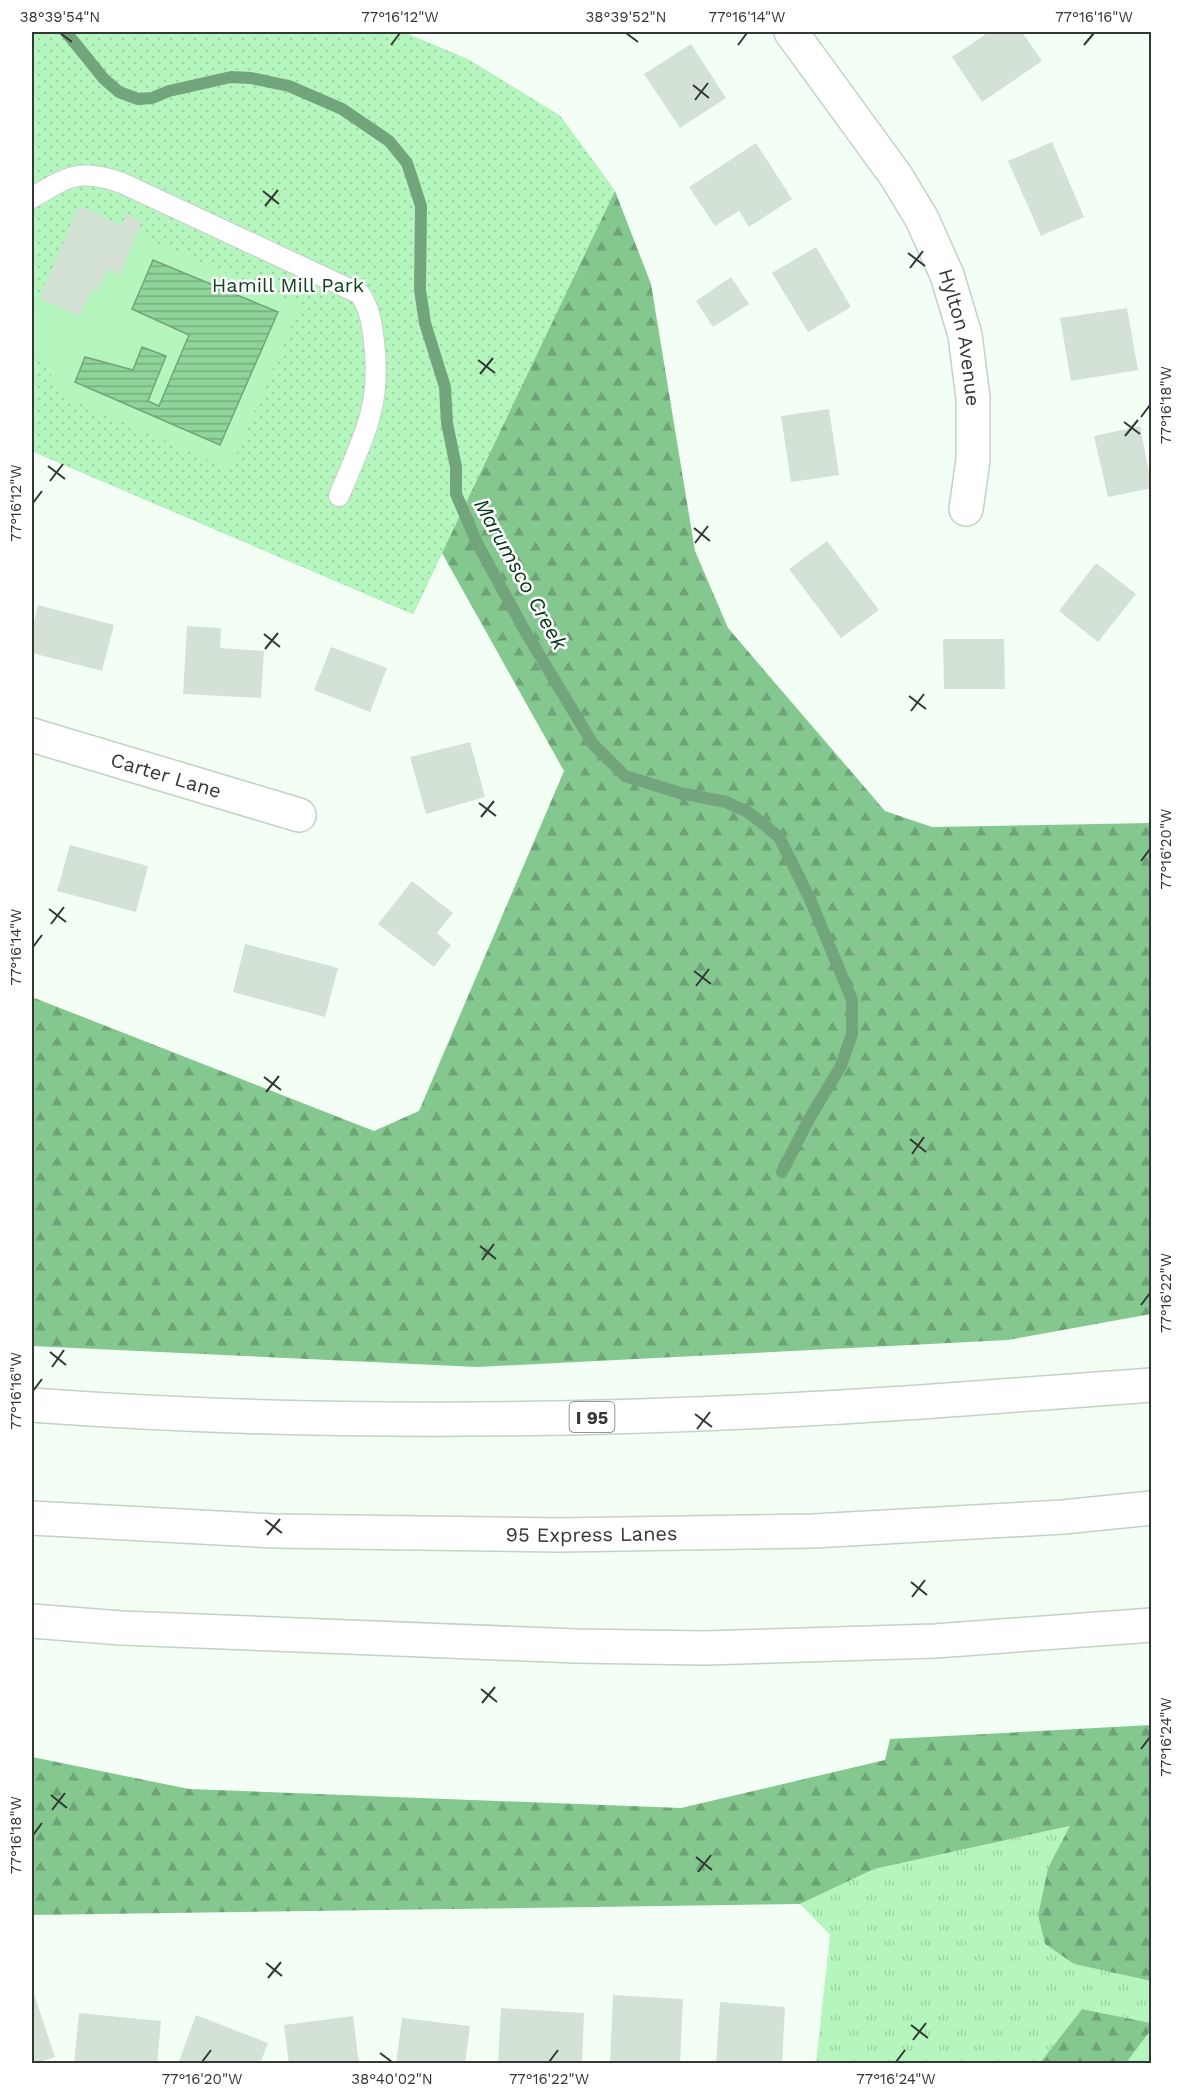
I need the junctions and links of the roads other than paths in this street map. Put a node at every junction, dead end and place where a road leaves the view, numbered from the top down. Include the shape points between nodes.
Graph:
1 (791, 32) edge
2 (32, 198) edge
3 (339, 496) dead end
4 (966, 509) dead end
5 (32, 735) edge
6 (298, 815) dead end
7 (1152, 1384) edge
8 (32, 1405) edge
9 (1152, 1508) edge
10 (32, 1518) edge
11 (32, 1622) edge
12 (1152, 1625) edge

1 - 4 main road, Hylton Avenue via 896,176 922,219 947,275 965,335 973,398 973,460
2 - 3 lane via 63,179 102,176 360,294 371,318 376,386 369,423
5 - 6 main road, Carter Lane
7 - 8 main road, I 95 via 920,1402 620,1416 364,1419
9 - 10 main road, 95 Express Lanes via 814,1531 559,1535 274,1532
11 - 12 main road via 703,1648 935,1641

